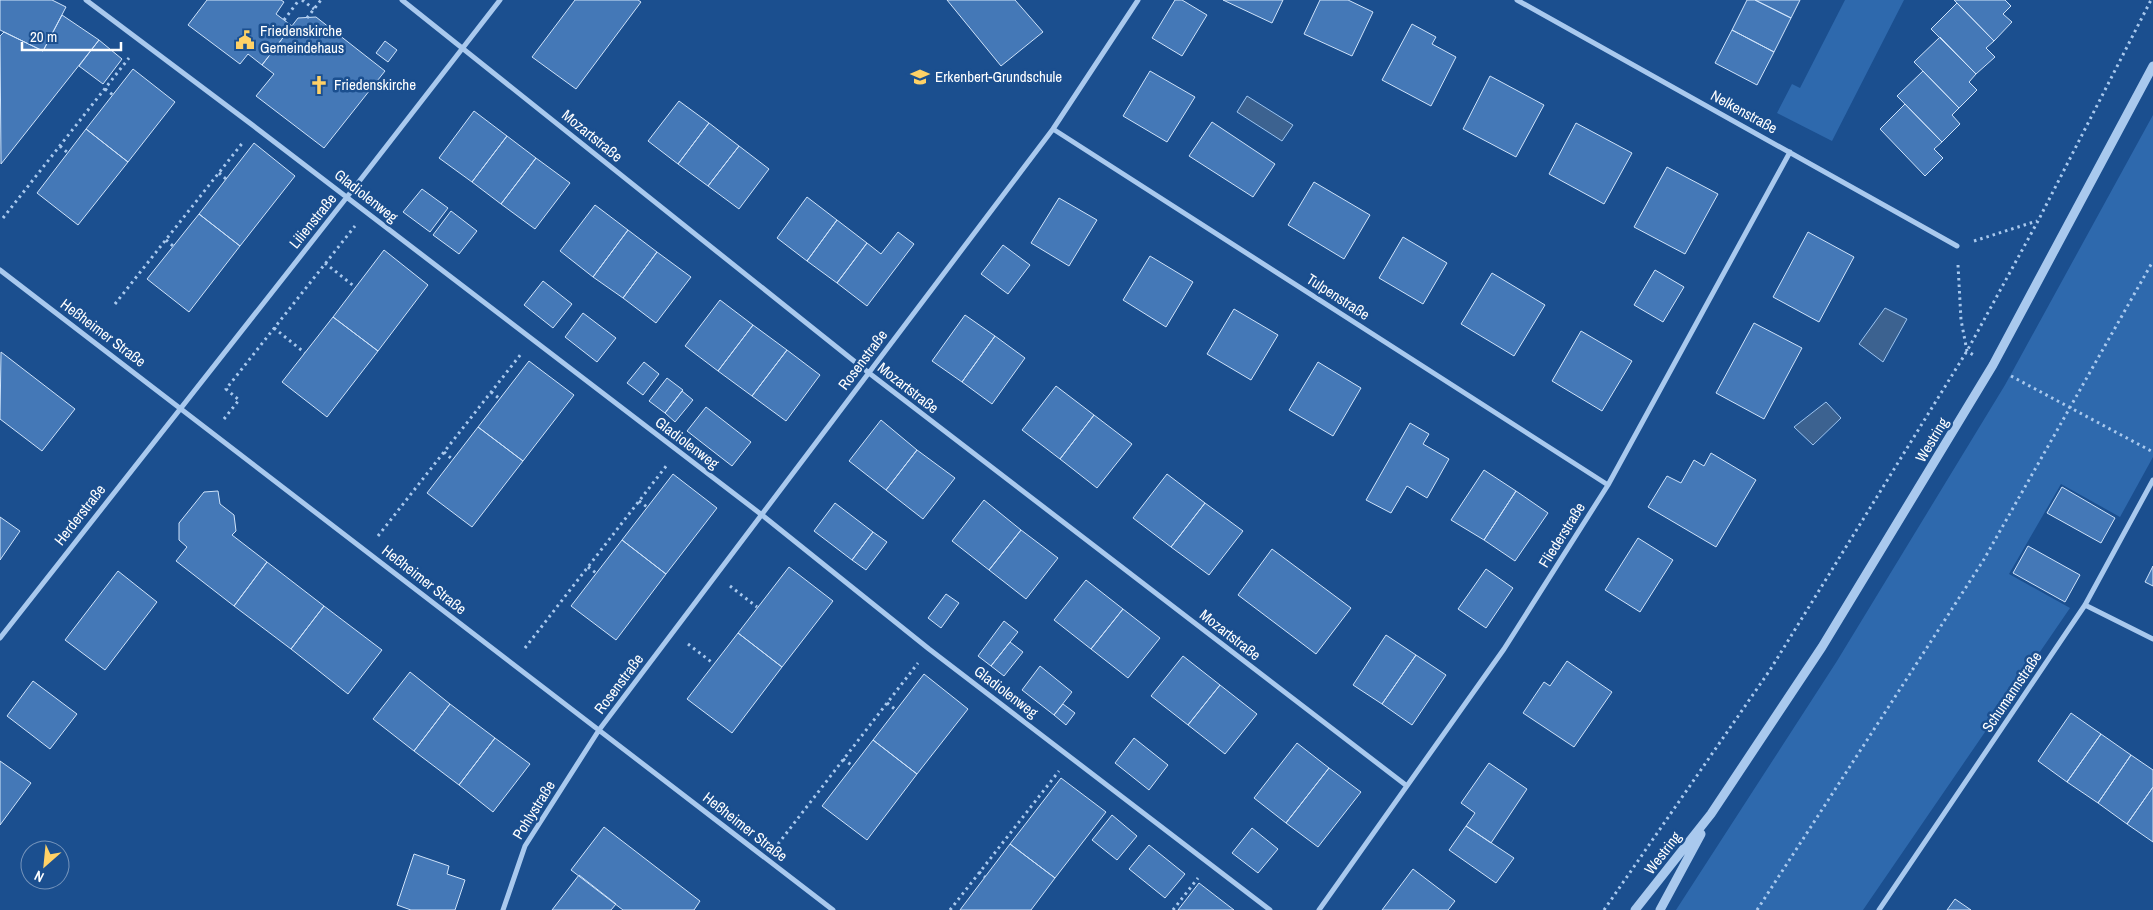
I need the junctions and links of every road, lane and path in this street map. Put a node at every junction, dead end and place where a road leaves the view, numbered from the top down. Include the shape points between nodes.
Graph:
1 (86, 0) edge
2 (301, 0) edge
3 (321, 0) edge
4 (402, 0) edge
5 (500, 0) edge
6 (1138, 0) edge
7 (1518, 0) edge
8 (2152, 0) edge
9 (314, 9) junction
10 (307, 18) dead end
11 (284, 20) dead end
12 (142, 42) junction
13 (463, 49) junction
14 (2153, 66) edge
15 (105, 89) junction
16 (113, 95) dead end
17 (255, 127) junction
18 (1053, 129) junction
19 (60, 146) junction
20 (1790, 152) junction
21 (68, 153) dead end
22 (219, 173) junction
23 (226, 179) dead end
24 (348, 198) junction
25 (366, 212) junction
26 (4, 218) dead end
27 (2038, 221) junction
28 (166, 240) junction
29 (173, 246) dead end
30 (1957, 246) junction
31 (2153, 261) edge
32 (325, 264) junction
33 (0, 270) edge
34 (355, 288) dead end
35 (115, 304) dead end
36 (274, 328) junction
37 (532, 340) junction
38 (1967, 351) junction
39 (304, 353) dead end
40 (1993, 365) junction
41 (869, 373) junction
42 (491, 392) junction
43 (500, 399) dead end
44 (2070, 407) junction
45 (180, 408) junction
46 (213, 433) junction
47 (678, 451) junction
48 (444, 452) junction
49 (2153, 452) edge
50 (453, 460) dead end
51 (2153, 480) edge
52 (1608, 485) junction
53 (639, 501) junction
54 (647, 507) dead end
55 (762, 516) junction
56 (366, 551) junction
57 (588, 567) junction
58 (596, 573) dead end
59 (716, 575) junction
60 (2085, 605) junction
61 (757, 607) dead end
62 (673, 632) junction
63 (0, 638) edge
64 (2153, 639) edge
65 (929, 649) junction
66 (513, 664) junction
67 (714, 664) dead end
68 (887, 703) junction
69 (896, 710) dead end
70 (599, 730) junction
71 (1070, 757) junction
72 (843, 759) junction
73 (853, 766) dead end
74 (1407, 786) junction
75 (1024, 814) junction
76 (1711, 814) junction
77 (1030, 818) dead end
78 (766, 858) junction
79 (1209, 863) junction
80 (979, 872) junction
81 (985, 877) dead end
82 (503, 910) edge
83 (833, 910) edge
84 (950, 910) edge
85 (1172, 910) edge
86 (1270, 910) edge
87 (1319, 910) edge
88 (1604, 910) edge
89 (1635, 910) edge
90 (1660, 910) edge
91 (1757, 910) edge
92 (1879, 910) edge

1 - 12 street, Gladiolenweg
2 - 9 path
2 - 11 path
3 - 9 path
4 - 13 street, Mozartstraße
5 - 13 street, Lilienstraße
6 - 18 street, Rosenstraße
7 - 20 street, Nelkenstraße
8 - 27 path
9 - 10 path
12 - 15 path
12 - 17 street, Gladiolenweg
13 - 24 street, Lilienstraße
13 - 41 street, Mozartstraße
14 - 40 street, Westring
15 - 16 path
15 - 19 path
17 - 22 path
17 - 24 street, Gladiolenweg
18 - 41 street, Rosenstraße
18 - 52 street, Tulpenstraße
19 - 21 path
19 - 26 path
20 - 30 street, Nelkenstraße
20 - 52 street, Fliederstraße
22 - 23 path
22 - 28 path
24 - 25 street, Gladiolenweg
24 - 45 street, Lilienstraße
25 - 32 path
25 - 37 street, Gladiolenweg
27 - 30 path
27 - 38 path
28 - 29 path
28 - 35 path
30 - 38 path via 1961,320
31 - 44 path
32 - 34 path
32 - 36 path
33 - 45 street, Heßheimer Straße
36 - 39 path
36 - 46 path via 226,389 239,400
37 - 42 path
37 - 47 street, Gladiolenweg
38 - 40 path
38 - 88 path via 1770,670
40 - 44 path
40 - 76 street, Westring via 1822,647
41 - 55 street, Rosenstraße
41 - 74 street, Mozartstraße
42 - 43 path
42 - 48 path
44 - 49 path
44 - 91 path via 1983,561
45 - 46 street, Heßheimer Straße
45 - 63 street, Herderstraße
46 - 56 street, Heßheimer Straße
47 - 53 path
47 - 55 street, Gladiolenweg
48 - 50 path
48 - 56 path
51 - 60 street, Schumannstraße
52 - 74 street, Fliederstraße via 1504,649
53 - 54 path
53 - 57 path
55 - 59 street, Rosenstraße
55 - 65 street, Gladiolenweg
56 - 66 street, Heßheimer Straße
57 - 58 path
57 - 66 path
59 - 61 path
59 - 62 street, Rosenstraße
60 - 64 street
60 - 92 street, Schumannstraße
62 - 67 path
62 - 70 street, Rosenstraße
65 - 68 path
65 - 71 street, Gladiolenweg
66 - 70 street, Heßheimer Straße
68 - 69 path
68 - 72 path
70 - 78 street, Heßheimer Straße
70 - 82 street, Pohlystraße via 525,846
71 - 75 path
71 - 79 street, Gladiolenweg
72 - 73 path
72 - 78 path
74 - 87 street, Fliederstraße
75 - 77 path
75 - 80 path
76 - 89 street, Westring
76 - 90 street, Westring
78 - 83 street, Heßheimer Straße
79 - 85 path
79 - 86 street, Gladiolenweg
80 - 81 path
80 - 84 path

